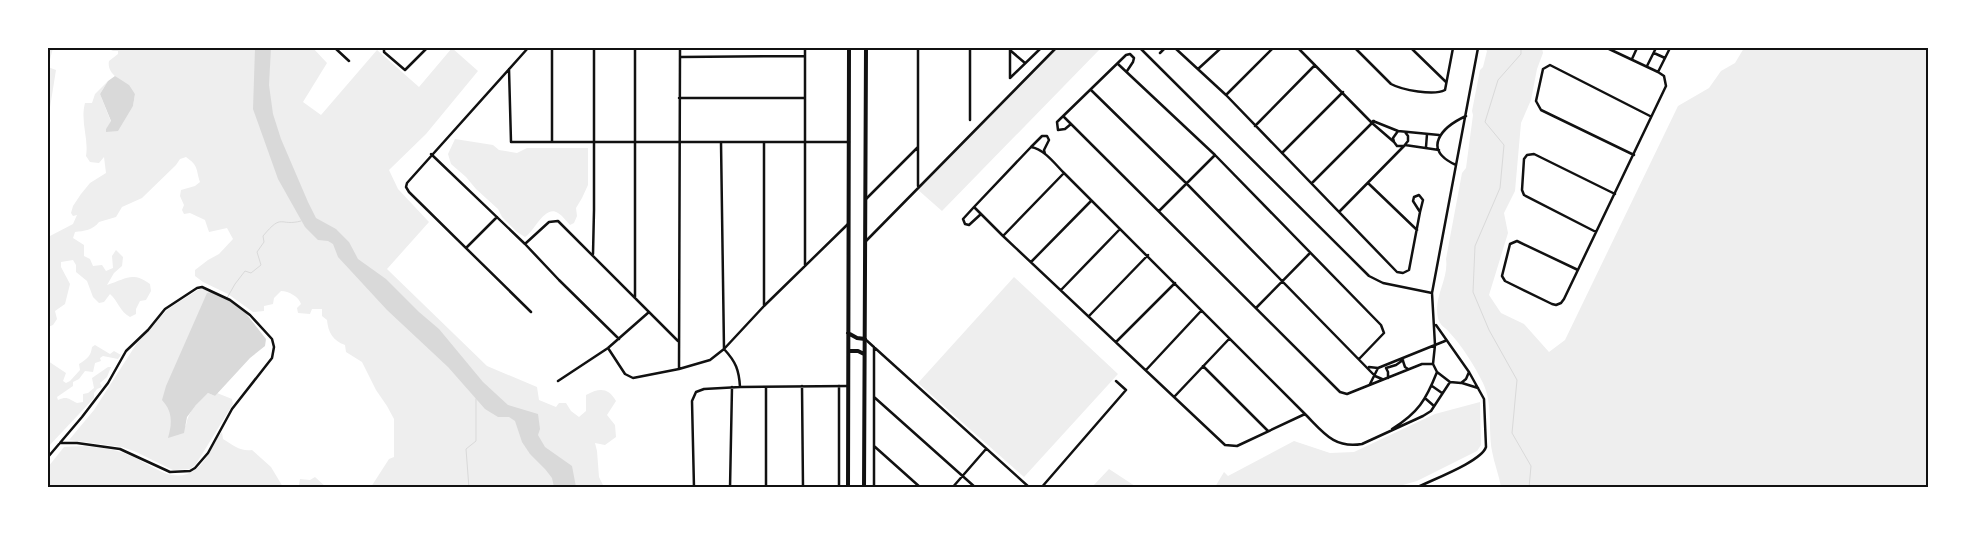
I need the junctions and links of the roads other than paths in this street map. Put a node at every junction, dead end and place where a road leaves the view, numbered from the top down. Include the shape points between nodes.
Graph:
1 (337, 48) edge
2 (384, 48) edge
3 (427, 48) edge
4 (528, 48) edge
5 (552, 48) edge
6 (594, 48) edge
7 (635, 48) edge
8 (680, 48) edge
9 (805, 48) edge
10 (849, 48) edge
11 (866, 48) edge
12 (918, 48) edge
13 (970, 48) edge
14 (1041, 48) edge
15 (1056, 48) edge
16 (1140, 48) edge
17 (1164, 48) edge
18 (1175, 48) edge
19 (1220, 48) edge
20 (1273, 48) edge
21 (1298, 48) edge
22 (1355, 48) edge
23 (1412, 48) edge
24 (1453, 48) edge
25 (1478, 48) edge
26 (1607, 48) edge
27 (1637, 48) edge
28 (1656, 48) edge
29 (1670, 48) edge
30 (1010, 49) edge
31 (1160, 53) dead end
32 (1654, 53) junction
33 (804, 56) junction
34 (680, 57) junction
35 (1665, 58) junction
36 (1632, 59) junction
37 (349, 61) dead end
38 (1025, 63) junction
39 (1118, 64) junction
40 (1315, 65) junction
41 (1647, 66) junction
42 (509, 69) junction
43 (1198, 69) junction
44 (1127, 71) junction
45 (1658, 72) junction
46 (1446, 82) junction
47 (1091, 90) junction
48 (1343, 92) junction
49 (1226, 95) junction
50 (679, 98) junction
51 (805, 98) junction
52 (1466, 116) junction
53 (1650, 116) junction
54 (1064, 117) junction
55 (970, 120) dead end
56 (1373, 122) junction
57 (1071, 124) junction
58 (1255, 126) junction
59 (1402, 131) junction
60 (1427, 134) junction
61 (1439, 135) junction
62 (806, 141) junction
63 (552, 142) junction
64 (594, 142) junction
65 (634, 142) junction
66 (679, 142) junction
67 (721, 142) junction
68 (764, 142) junction
69 (849, 142) junction
70 (1394, 142) junction
71 (1404, 145) junction
72 (1397, 146) junction
73 (1031, 147) junction
74 (1426, 147) junction
75 (918, 148) junction
76 (1439, 150) junction
77 (1282, 153) junction
78 (432, 154) junction
79 (1045, 154) junction
80 (1397, 154) junction
81 (1634, 155) junction
82 (1215, 156) junction
83 (1456, 166) junction
84 (1064, 173) junction
85 (1312, 183) junction
86 (1368, 183) junction
87 (1187, 184) junction
88 (918, 187) junction
89 (1614, 194) junction
90 (865, 200) junction
91 (1091, 200) junction
92 (974, 207) junction
93 (1159, 211) junction
94 (1340, 211) junction
95 (1420, 212) junction
96 (981, 214) junction
97 (497, 217) junction
98 (849, 223) junction
99 (1120, 229) junction
100 (1417, 230) junction
101 (1596, 232) junction
102 (1003, 236) junction
103 (866, 241) junction
104 (525, 244) junction
105 (466, 248) junction
106 (593, 254) junction
107 (1309, 254) junction
108 (1148, 255) junction
109 (1031, 262) junction
110 (805, 266) junction
111 (1578, 270) junction
112 (1282, 281) junction
113 (1175, 283) junction
114 (1060, 290) junction
115 (1432, 292) junction
116 (635, 298) junction
117 (764, 306) junction
118 (1255, 308) junction
119 (1201, 311) junction
120 (531, 312) dead end
121 (649, 312) junction
122 (1089, 316) junction
123 (1434, 323) junction
124 (848, 333) junction
125 (619, 339) junction
126 (865, 339) junction
127 (1228, 339) junction
128 (678, 341) junction
129 (1445, 341) junction
130 (1116, 342) junction
131 (1436, 345) junction
132 (874, 347) junction
133 (608, 348) junction
134 (724, 349) junction
135 (848, 351) junction
136 (864, 354) junction
137 (1359, 359) junction
138 (1404, 359) junction
139 (1433, 364) junction
140 (1203, 366) junction
141 (1367, 367) junction
142 (1385, 367) junction
143 (1378, 368) junction
144 (679, 369) junction
145 (1408, 369) junction
146 (1146, 370) junction
147 (1437, 372) junction
148 (1469, 372) junction
149 (1375, 376) junction
150 (1388, 378) junction
151 (1384, 380) junction
152 (558, 381) dead end
153 (1116, 381) dead end
154 (1450, 382) junction
155 (1461, 383) junction
156 (1370, 385) junction
157 (802, 386) junction
158 (839, 386) junction
159 (850, 386) junction
160 (1432, 386) junction
161 (732, 387) junction
162 (740, 387) junction
163 (766, 387) junction
164 (1479, 389) junction
165 (1442, 393) junction
166 (874, 396) junction
167 (1174, 396) junction
168 (1426, 399) junction
169 (1434, 406) junction
170 (1305, 414) junction
171 (1268, 431) junction
172 (1383, 434) junction
173 (60, 442) junction
174 (874, 446) junction
175 (986, 449) junction
176 (48, 457) edge
177 (963, 476) junction
178 (694, 488) edge
179 (730, 488) edge
180 (766, 488) edge
181 (803, 488) edge
182 (839, 488) edge
183 (848, 488) edge
184 (864, 488) edge
185 (874, 488) edge
186 (921, 488) edge
187 (952, 488) edge
188 (976, 488) edge
189 (1030, 488) edge
190 (1041, 488) edge
191 (1416, 488) edge

1 - 37 street
2 - 3 street via 384,52 405,70
4 - 42 street
5 - 63 street
6 - 64 street
7 - 65 street
8 - 34 street
9 - 33 street
10 - 69 main road
11 - 90 main road
12 - 75 street
13 - 55 street
14 - 38 street
15 - 88 street
16 - 115 street via 1368,276 1383,283
17 - 31 street
18 - 43 street
19 - 43 street
20 - 49 street
21 - 40 street
22 - 46 street via 1398,88 1438,94 1445,90
23 - 46 street
24 - 46 street
25 - 52 street
26 - 36 street
27 - 36 street
28 - 32 street
29 - 35 street
30 - 38 street
30 - 38 street via 1010,78
32 - 35 street
32 - 41 street
33 - 34 street
33 - 51 street
34 - 50 street
35 - 45 street
36 - 41 street
39 - 44 street
39 - 44 street via 1130,54 1134,62
39 - 47 street
40 - 48 street
40 - 58 street
41 - 45 street
42 - 63 street via 511,142
42 - 78 street
43 - 49 street
44 - 82 street
45 - 53 street via 1664,76 1666,86
47 - 54 street
47 - 87 street
48 - 56 street
48 - 77 street
49 - 58 street
50 - 51 street
50 - 66 street
51 - 62 street
52 - 61 street via 1452,122
52 - 83 street
53 - 81 street
53 - 81 street via 1550,65 1543,70 1536,101 1541,110
54 - 57 street
54 - 57 street via 1057,122 1058,130
56 - 59 street
56 - 70 street
56 - 85 street
57 - 93 street
58 - 77 street
59 - 60 street
59 - 70 street via 1394,136
59 - 71 street via 1408,139
60 - 61 street
60 - 74 street
61 - 76 street
62 - 68 street
62 - 69 street
62 - 110 street
63 - 64 street
64 - 65 street
64 - 106 street
65 - 66 street
65 - 116 street
66 - 67 street
66 - 128 street
67 - 68 street
67 - 134 street
68 - 117 street
69 - 98 main road
70 - 72 street
71 - 72 street
71 - 74 street
71 - 80 street
72 - 80 street
73 - 79 street
73 - 79 street via 1042,136 1047,136
73 - 92 street
74 - 76 street
75 - 88 street
75 - 90 street
76 - 83 street
77 - 85 street
78 - 97 street
78 - 105 street via 406,187
79 - 84 street
80 - 86 street
81 - 89 street
82 - 87 street
82 - 107 street
83 - 115 street
84 - 91 street
84 - 102 street
85 - 94 street
86 - 94 street
86 - 100 street
87 - 93 street
87 - 112 street
88 - 103 street
89 - 101 street
89 - 101 street via 1534,154 1524,159 1524,195
90 - 103 main road
91 - 99 street
91 - 109 street
92 - 96 street
92 - 96 street via 963,219 965,224 969,225
93 - 118 street
94 - 100 street via 1398,272 1410,270
95 - 95 street via 1423,200 1418,195 1413,200
95 - 100 street
96 - 102 street
97 - 104 street
97 - 105 street
98 - 110 street
98 - 124 main road
99 - 108 street
99 - 114 street
101 - 111 street
102 - 109 street
103 - 126 main road
104 - 106 street via 549,222 556,220
104 - 125 street
105 - 120 street
106 - 116 street
107 - 112 street
107 - 137 street via 1384,328 1384,333
108 - 113 street
108 - 122 street
109 - 114 street
110 - 117 street
111 - 111 street via 1517,241 1510,244 1502,274 1505,281 1556,305 1561,303
112 - 118 street
112 - 137 street
113 - 119 street
113 - 130 street
114 - 122 street
115 - 123 street
116 - 121 street
117 - 134 street
118 - 156 street via 1340,392 1347,394
119 - 127 street
119 - 146 street
121 - 125 street
121 - 128 street
122 - 130 street
123 - 129 street
123 - 131 street
124 - 126 main road
124 - 135 main road
125 - 133 street
126 - 132 street
126 - 136 main road
127 - 140 street
127 - 170 street
128 - 144 street
129 - 131 street
129 - 148 street
130 - 146 street
131 - 138 street
131 - 139 street
132 - 166 street
132 - 175 street
133 - 144 street via 628,377 638,378
133 - 152 street
134 - 144 street via 710,360
134 - 162 street via 737,364
135 - 136 main road
135 - 159 main road
136 - 184 main road
137 - 141 street
138 - 142 street
138 - 145 street
139 - 145 street
139 - 147 street
140 - 167 street
140 - 171 street
141 - 143 street
141 - 149 street
142 - 143 street
142 - 150 street
143 - 149 street
145 - 150 street
146 - 167 street
147 - 154 street
147 - 160 street
148 - 155 street
148 - 164 street
149 - 151 street
149 - 156 street
150 - 151 street
151 - 156 street
153 - 190 street via 1126,390
154 - 155 street
154 - 165 street
155 - 164 street
157 - 158 street
157 - 163 street
157 - 181 street
158 - 159 street
158 - 182 street
159 - 183 main road
160 - 165 street
160 - 168 street
161 - 162 street
161 - 178 street via 704,389 696,392 692,401
161 - 179 street
162 - 163 street
163 - 180 street
164 - 191 street via 1484,399 1484,453
165 - 169 street
166 - 174 street
166 - 177 street
167 - 171 street via 1226,445 1237,446
168 - 169 street
168 - 172 street via 1411,417
169 - 172 street via 1423,416
170 - 171 street
170 - 172 street via 1329,438 1342,445 1362,444
173 - 173 street via 120,449 170,472 195,468 208,454 232,409 269,362 274,350 272,339 250,315 230,300 200,288 165,309 126,352 108,383
173 - 176 street
174 - 185 street
174 - 186 street
175 - 177 street
175 - 189 street
177 - 187 street
177 - 188 street

